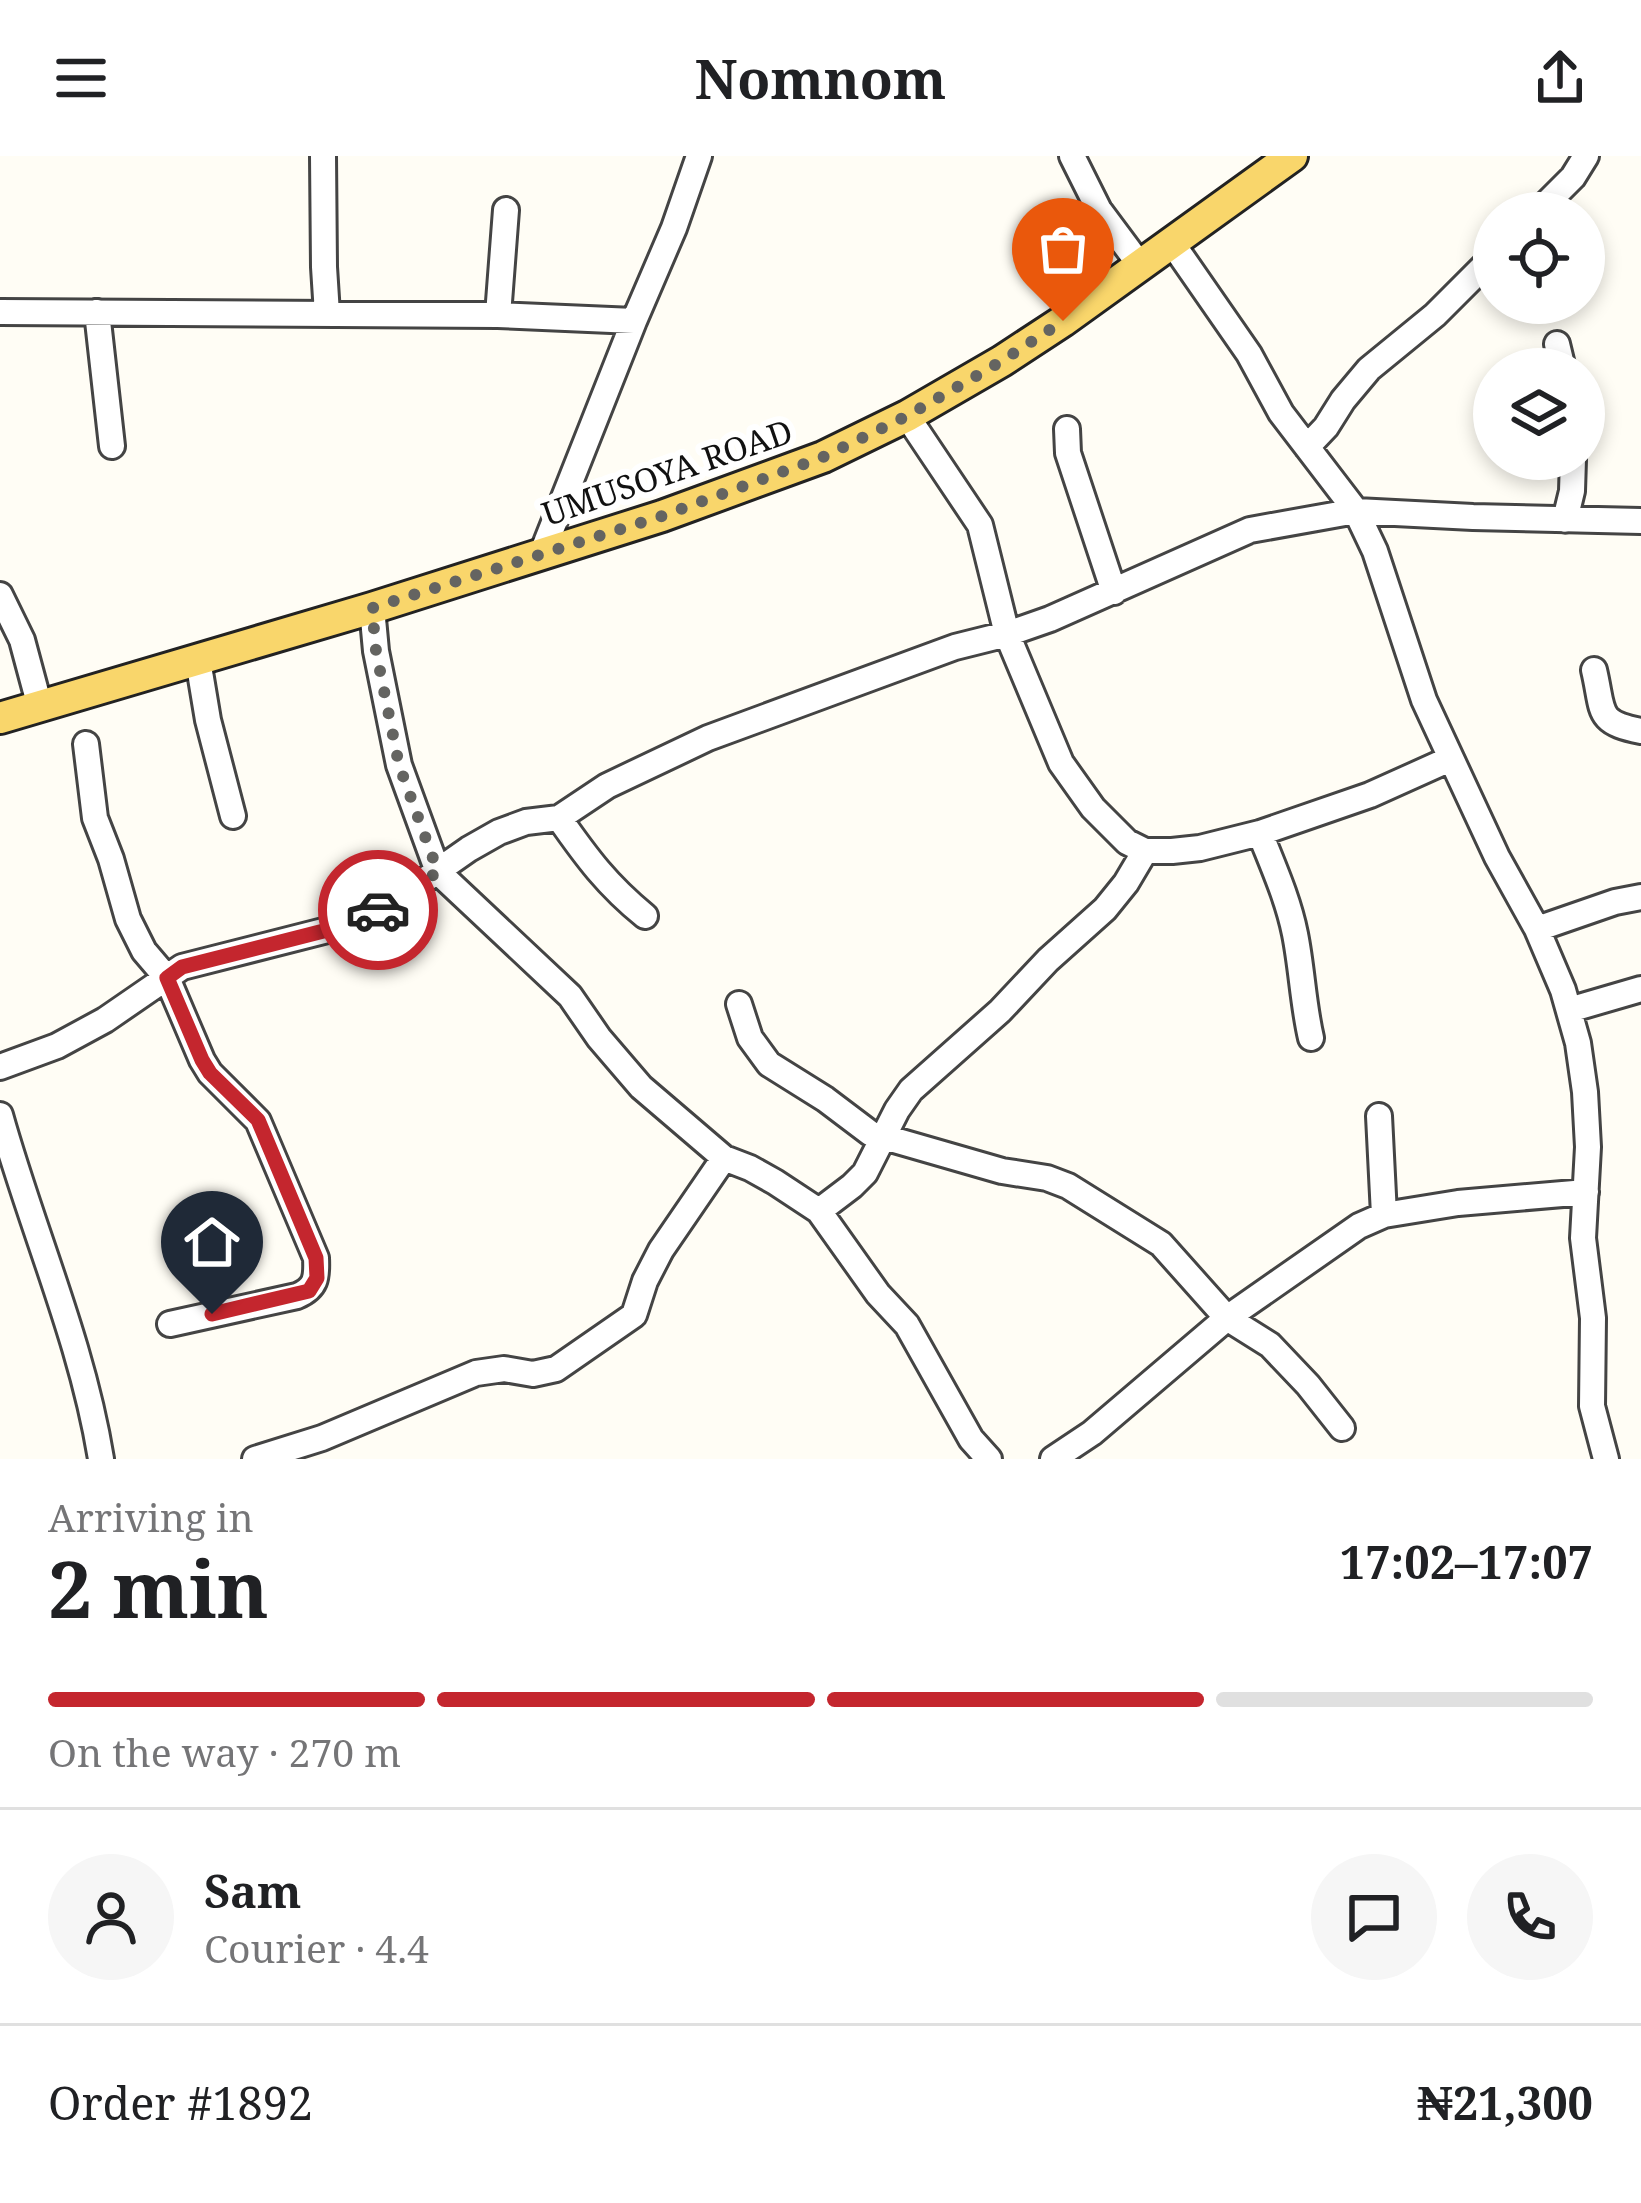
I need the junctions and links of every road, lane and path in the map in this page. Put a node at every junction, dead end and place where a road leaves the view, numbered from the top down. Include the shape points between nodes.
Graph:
1 (323, 156) edge
2 (699, 156) edge
3 (1072, 156) edge
4 (1292, 156) edge
5 (1586, 156) edge
6 (1558, 192) edge
7 (506, 210) dead end
8 (1172, 243) junction
9 (1140, 265) junction
10 (1473, 276) edge
11 (0, 312) edge
12 (97, 312) junction
13 (327, 314) junction
14 (498, 315) junction
15 (634, 321) junction
16 (907, 416) junction
17 (1067, 430) dead end
18 (112, 446) dead end
19 (1307, 447) junction
20 (1572, 480) edge
21 (1356, 511) junction
22 (1565, 520) junction
23 (1641, 520) edge
24 (542, 553) junction
25 (1114, 592) junction
26 (0, 595) edge
27 (372, 608) junction
28 (1007, 634) junction
29 (198, 660) junction
30 (1594, 670) dead end
31 (40, 707) junction
32 (0, 718) edge
33 (1641, 731) edge
34 (86, 744) dead end
35 (1450, 758) junction
36 (233, 816) dead end
37 (559, 818) junction
38 (1260, 833) junction
39 (1145, 851) junction
40 (438, 872) junction
41 (1641, 897) edge
42 (645, 916) dead end
43 (1538, 928) junction
44 (167, 978) junction
45 (1641, 988) edge
46 (739, 1004) dead end
47 (1569, 1010) junction
48 (1311, 1038) dead end
49 (0, 1067) edge
50 (0, 1115) edge
51 (1379, 1116) dead end
52 (882, 1138) junction
53 (724, 1158) junction
54 (1586, 1192) junction
55 (820, 1211) junction
56 (1384, 1215) junction
57 (1227, 1318) junction
58 (170, 1324) dead end
59 (1342, 1428) dead end
60 (101, 1459) edge
61 (255, 1459) edge
62 (989, 1459) edge
63 (1053, 1459) edge
64 (1606, 1459) edge

1 - 13 street
2 - 15 street
3 - 9 street
4 - 8 main road, UMUSOYA ROAD
5 - 6 street
7 - 14 street
8 - 9 main road, UMUSOYA ROAD
8 - 19 street
9 - 16 main road, UMUSOYA ROAD
10 - 19 street via 1369,369
11 - 12 street
12 - 13 street
12 - 18 street
13 - 14 street
14 - 15 street
15 - 24 street
16 - 24 main road, UMUSOYA ROAD via 760,481
16 - 28 street via 980,525
17 - 25 street
19 - 21 street
20 - 22 street
21 - 22 street
21 - 25 street via 1250,530
21 - 35 street
22 - 23 street
24 - 27 main road, UMUSOYA ROAD
25 - 28 street
26 - 31 street
27 - 29 main road, UMUSOYA ROAD
27 - 40 street via 399,765
28 - 37 street via 708,738
28 - 39 street via 1061,763 1093,808
29 - 31 main road, UMUSOYA ROAD
29 - 36 street
30 - 33 street via 1605,717
31 - 32 main road, UMUSOYA ROAD
34 - 44 street via 95,818 128,919
35 - 38 street
35 - 43 street
37 - 40 street via 499,832
37 - 42 street via 614,892
38 - 39 street
38 - 48 street via 1294,926
39 - 52 street via 1105,909 911,1090
40 - 44 street via 351,924 182,967
40 - 53 street via 571,996 641,1087
41 - 43 street
43 - 47 street
44 - 49 street via 57,1046
44 - 58 street via 210,1073 258,1120 316,1258 317,1278 297,1296
45 - 47 street
46 - 52 street via 769,1064
47 - 54 street via 1585,1092
50 - 60 street via 75,1348
51 - 56 street
52 - 55 street via 865,1173
52 - 57 street via 1068,1186 1161,1244
53 - 55 street
53 - 61 street via 661,1250 634,1315 556,1369 476,1372
54 - 56 street
54 - 64 street via 1592,1406
55 - 62 street via 907,1325
56 - 57 street
57 - 59 street via 1270,1346
57 - 63 street

